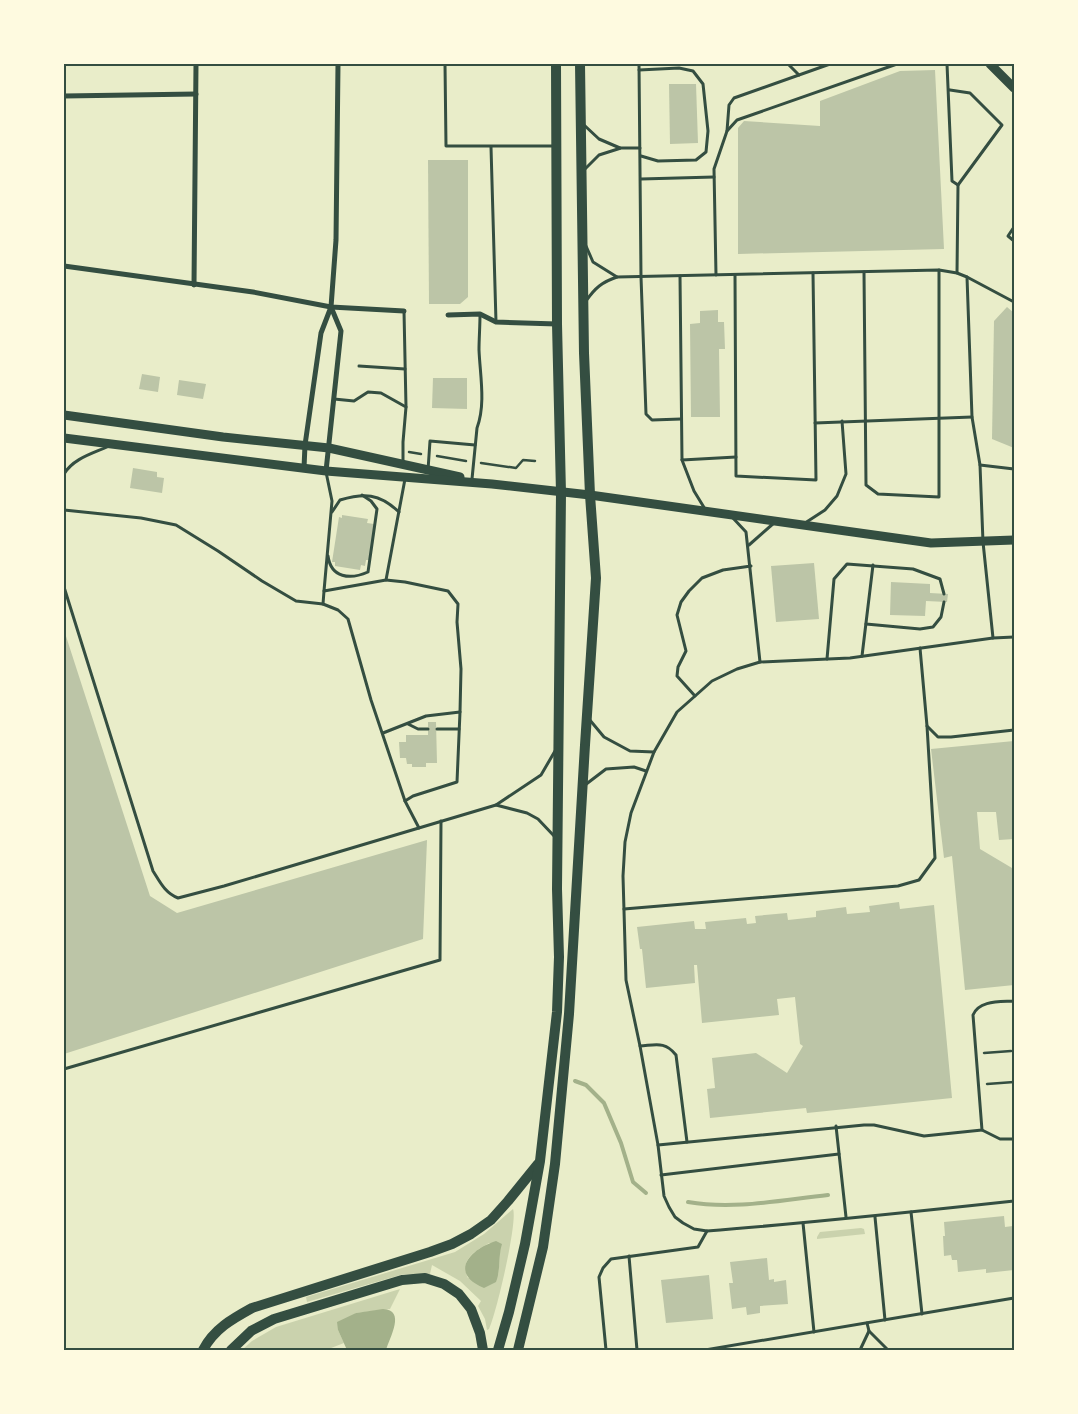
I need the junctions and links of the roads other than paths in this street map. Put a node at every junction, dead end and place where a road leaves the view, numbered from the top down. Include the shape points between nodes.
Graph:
1 (196, 64) edge
2 (338, 64) edge
3 (445, 64) edge
4 (556, 64) edge
5 (580, 64) edge
6 (639, 64) edge
7 (788, 64) edge
8 (830, 64) edge
9 (897, 64) edge
10 (947, 64) edge
11 (990, 64) edge
12 (639, 70) junction
13 (799, 75) junction
14 (1014, 88) edge
15 (950, 90) junction
16 (196, 94) junction
17 (64, 96) edge
18 (580, 122) junction
19 (726, 131) junction
20 (557, 146) junction
21 (491, 147) junction
22 (621, 148) junction
23 (640, 148) junction
24 (640, 156) junction
25 (581, 173) junction
26 (714, 177) junction
27 (641, 179) junction
28 (958, 185) junction
29 (1014, 227) edge
30 (582, 238) junction
31 (1014, 241) edge
32 (64, 266) edge
33 (939, 270) junction
34 (864, 272) junction
35 (813, 273) junction
36 (957, 273) junction
37 (716, 275) junction
38 (735, 275) junction
39 (641, 276) junction
40 (680, 276) junction
41 (617, 277) junction
42 (967, 277) junction
43 (194, 285) junction
44 (1014, 302) edge
45 (583, 306) junction
46 (331, 307) junction
47 (404, 311) joint
48 (448, 314) dead end
49 (480, 314) junction
50 (496, 322) junction
51 (557, 324) junction
52 (359, 366) dead end
53 (405, 369) junction
54 (334, 399) junction
55 (406, 407) junction
56 (64, 415) edge
57 (939, 417) junction
58 (972, 417) junction
59 (681, 418) junction
60 (842, 421) junction
61 (865, 421) junction
62 (815, 423) junction
63 (64, 438) edge
64 (113, 444) junction
65 (305, 445) junction
66 (475, 445) junction
67 (329, 448) junction
68 (736, 457) junction
69 (682, 460) junction
70 (403, 464) junction
71 (980, 465) junction
72 (304, 468) junction
73 (1014, 469) edge
74 (428, 470) junction
75 (326, 471) junction
76 (64, 474) edge
77 (405, 477) junction
78 (472, 479) junction
79 (492, 484) junction
80 (561, 492) junction
81 (362, 495) junction
82 (590, 495) junction
83 (64, 510) edge
84 (399, 512) junction
85 (707, 512) junction
86 (331, 515) junction
87 (730, 515) junction
88 (776, 522) junction
89 (802, 525) junction
90 (1014, 540) edge
91 (983, 542) junction
92 (748, 545) junction
93 (328, 550) junction
94 (873, 565) junction
95 (751, 566) junction
96 (386, 580) junction
97 (64, 587) edge
98 (324, 590) junction
99 (944, 594) dead end
100 (944, 602) dead end
101 (322, 604) junction
102 (866, 624) junction
103 (1014, 637) edge
104 (993, 638) junction
105 (920, 648) junction
106 (862, 656) junction
107 (827, 659) junction
108 (760, 662) junction
109 (695, 696) junction
110 (460, 712) junction
111 (587, 717) junction
112 (408, 724) junction
113 (927, 726) junction
114 (428, 729) dead end
115 (437, 729) dead end
116 (459, 729) junction
117 (1014, 730) edge
118 (383, 734) junction
119 (559, 744) junction
120 (654, 752) junction
121 (646, 771) junction
122 (583, 787) junction
123 (405, 801) junction
124 (496, 805) junction
125 (441, 822) junction
126 (419, 828) junction
127 (558, 841) junction
128 (624, 909) junction
129 (1014, 1001) edge
130 (640, 1046) junction
131 (64, 1069) edge
132 (836, 1126) junction
133 (982, 1130) junction
134 (1014, 1139) edge
135 (687, 1142) junction
136 (658, 1145) junction
137 (840, 1154) junction
138 (540, 1161) junction
139 (661, 1175) junction
140 (1014, 1201) edge
141 (911, 1212) junction
142 (875, 1217) junction
143 (846, 1218) junction
144 (803, 1223) junction
145 (707, 1231) junction
146 (629, 1256) junction
147 (1014, 1298) edge
148 (922, 1314) junction
149 (885, 1320) junction
150 (867, 1323) junction
151 (869, 1331) junction
152 (814, 1332) junction
153 (203, 1350) edge
154 (231, 1350) edge
155 (483, 1350) edge
156 (498, 1350) edge
157 (518, 1350) edge
158 (606, 1350) edge
159 (637, 1350) edge
160 (705, 1350) edge
161 (860, 1350) edge
162 (888, 1350) edge

1 - 16 street
2 - 46 street via 336,240
3 - 21 lane via 446,146
4 - 20 highway
5 - 18 highway
6 - 12 lane
7 - 13 lane
8 - 13 lane
9 - 19 lane via 737,120
10 - 15 lane
11 - 14 main road
12 - 23 lane
12 - 24 lane via 679,68 693,71 703,84 708,131 706,152 696,160 658,162
13 - 19 lane via 734,98 729,106
15 - 28 lane via 952,181
15 - 28 lane via 970,93 1002,125
16 - 17 street
16 - 43 street
18 - 22 lane via 599,139
18 - 25 highway
19 - 26 lane
20 - 21 lane
20 - 51 highway
21 - 50 lane
22 - 23 lane
22 - 25 lane via 599,155
23 - 24 lane
24 - 27 lane
25 - 30 highway
26 - 27 lane
26 - 37 lane
27 - 39 lane
28 - 36 lane
29 - 31 lane via 1008,236
30 - 41 lane via 593,262
30 - 45 highway
32 - 43 street
33 - 34 lane
33 - 36 lane
33 - 57 lane
34 - 35 lane
34 - 61 lane
35 - 38 lane
35 - 62 lane
36 - 42 lane
37 - 38 lane
37 - 40 lane
38 - 68 lane
39 - 40 lane
39 - 41 lane
39 - 59 lane via 646,414 652,420
40 - 59 lane
41 - 45 lane via 594,289
42 - 44 lane
42 - 58 lane
43 - 46 street
45 - 82 highway
46 - 47 street
46 - 54 street via 341,331
46 - 65 street via 321,333
47 - 53 lane
48 - 49 street
49 - 50 street
49 - 66 lane via 481,398
50 - 51 street
51 - 80 highway
52 - 53 lane
53 - 55 lane
54 - 55 lane via 354,401 368,392 381,393
54 - 67 street
55 - 70 lane
56 - 65 main road
57 - 58 lane
57 - 61 lane
57 - 61 lane via 939,497 878,494 866,485
58 - 71 lane
59 - 69 lane
60 - 61 lane
60 - 62 lane
60 - 89 lane via 846,474 837,496 825,510
62 - 68 lane via 816,480 736,476
63 - 64 main road
64 - 72 main road
64 - 76 lane via 82,458
65 - 67 main road
65 - 72 street
66 - 74 lane via 430,441
66 - 78 lane
67 - 70 main road
67 - 75 street
68 - 69 lane
69 - 85 lane via 694,491
70 - 74 main road
71 - 73 lane
71 - 91 lane
72 - 75 main road
74 - 78 main road
75 - 77 main road
75 - 86 lane
77 - 79 main road
77 - 84 lane
78 - 79 main road
79 - 80 main road
80 - 82 main road
80 - 119 highway
81 - 84 lane via 374,496
81 - 86 lane via 340,500
81 - 93 lane via 377,509 368,572 354,576 339,574 329,563
82 - 85 main road
82 - 111 highway via 596,578
83 - 101 lane via 176,525 296,601
84 - 96 lane
85 - 87 main road
86 - 93 lane
87 - 88 main road
87 - 92 lane via 746,532
88 - 89 main road
88 - 92 lane
89 - 91 main road via 931,543
90 - 91 main road
91 - 104 lane
92 - 95 lane
93 - 98 lane
94 - 99 lane via 913,569 940,579
94 - 102 lane
94 - 107 lane via 847,564 834,579
95 - 108 lane
95 - 109 lane via 723,570 702,578 682,602 677,616 686,651 677,676
96 - 98 lane
96 - 110 lane via 448,590 458,604
97 - 126 lane via 154,871 162,887 172,896 178,898 224,886
98 - 101 lane
100 - 102 lane via 942,617 933,627 920,629
101 - 118 lane via 338,610 348,620
102 - 106 lane
103 - 104 lane
104 - 105 lane
105 - 106 lane
105 - 113 lane
106 - 107 lane
107 - 108 lane
108 - 109 lane via 712,680
109 - 120 lane via 677,712
110 - 112 lane via 426,716
110 - 116 lane
111 - 120 lane via 604,737 630,751
111 - 122 highway
112 - 114 lane
112 - 118 lane
113 - 117 lane via 938,737
113 - 128 lane via 936,858 919,880 898,886
115 - 116 lane
116 - 123 lane via 457,782
118 - 123 lane
119 - 124 lane via 541,775
119 - 127 highway
120 - 121 lane
121 - 122 lane via 634,767 606,768
121 - 128 lane via 625,842
122 - 157 highway via 569,1014 555,1164 543,1247
123 - 126 lane
124 - 125 lane
124 - 127 lane via 538,819
125 - 126 lane
125 - 131 lane via 440,960
127 - 138 highway via 557,1012
128 - 130 lane via 626,980
129 - 133 lane via 988,1003 976,1009 973,1015
130 - 135 lane via 664,1045 676,1055
130 - 136 lane
132 - 133 lane via 874,1125 924,1136
132 - 135 lane
132 - 137 lane
133 - 134 lane via 1000,1139
135 - 136 lane
136 - 139 lane
137 - 139 lane
137 - 143 lane
138 - 153 highway via 491,1220 471,1234 430,1252 252,1308 225,1324
138 - 156 highway via 520,1263
139 - 145 lane via 664,1196 675,1217 694,1229
140 - 141 lane
141 - 142 lane
141 - 148 lane
142 - 143 lane
142 - 149 lane
143 - 144 lane
144 - 145 lane
144 - 152 lane
145 - 146 lane via 698,1247
146 - 158 lane via 611,1258 599,1276
146 - 159 lane
147 - 148 lane
148 - 149 lane
149 - 150 lane
150 - 151 lane
150 - 152 lane
151 - 161 lane
151 - 162 lane
152 - 160 lane
154 - 155 highway via 250,1331 274,1319 402,1280 425,1278 444,1284 459,1294 471,1309

